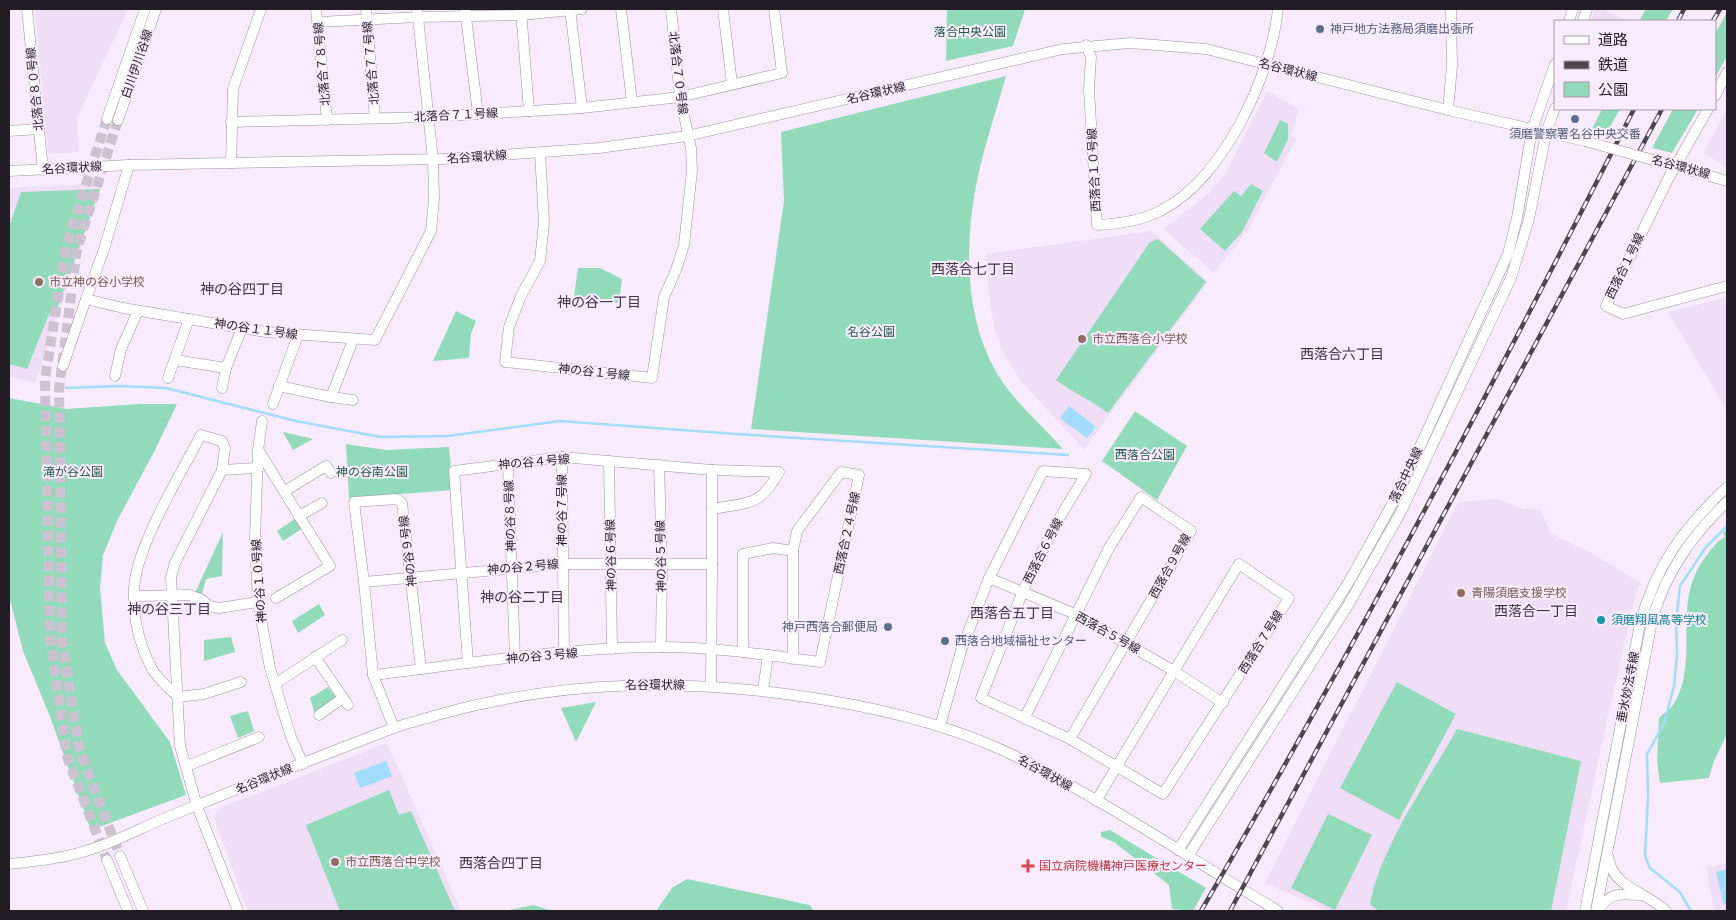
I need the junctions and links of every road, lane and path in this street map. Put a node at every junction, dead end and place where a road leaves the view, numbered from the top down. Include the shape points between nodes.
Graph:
1 (28, 9) edge
2 (145, 9) edge
3 (156, 9) edge
4 (261, 9) edge
5 (316, 9) edge
6 (366, 9) edge
7 (570, 9) edge
8 (582, 9) edge
9 (621, 9) edge
10 (671, 9) edge
11 (723, 9) edge
12 (774, 9) edge
13 (1278, 9) edge
14 (1451, 11) dead end
15 (466, 12) edge
16 (522, 12) edge
17 (418, 13) edge
18 (367, 21) junction
19 (318, 22) junction
20 (1086, 45) junction
21 (1264, 64) junction
22 (1554, 67) edge
23 (1727, 72) edge
24 (732, 84) junction
25 (1716, 94) edge
26 (680, 97) junction
27 (632, 102) junction
28 (582, 108) junction
29 (1448, 110) junction
30 (1554, 110) edge
31 (1707, 110) edge
32 (530, 111) junction
33 (478, 114) junction
34 (429, 116) junction
35 (376, 118) junction
36 (107, 119) tunnel mouth
37 (118, 120) tunnel mouth
38 (327, 120) junction
39 (231, 122) junction
40 (39, 129) junction
41 (1532, 130) junction
42 (9, 131) edge
43 (1546, 133) junction
44 (687, 136) junction
45 (540, 153) junction
46 (433, 160) junction
47 (231, 163) junction
48 (129, 165) junction
49 (1671, 165) junction
50 (44, 170) junction
51 (9, 171) edge
52 (1727, 180) edge
53 (1727, 286) edge
54 (86, 299) junction
55 (138, 311) junction
56 (190, 319) junction
57 (242, 328) junction
58 (298, 335) junction
59 (353, 340) junction
60 (175, 360) junction
61 (63, 366) dead end
62 (226, 368) junction
63 (115, 376) dead end
64 (168, 378) dead end
65 (279, 386) junction
66 (222, 388) dead end
67 (331, 397) junction
68 (353, 400) dead end
69 (273, 404) dead end
70 (262, 421) dead end
71 (258, 450) junction
72 (562, 457) junction
73 (609, 461) junction
74 (508, 464) junction
75 (659, 465) junction
76 (258, 468) junction
77 (222, 470) junction
78 (712, 470) junction
79 (330, 473) dead end
80 (1727, 488) edge
81 (285, 492) junction
82 (1727, 502) edge
83 (322, 503) dead end
84 (712, 509) junction
85 (299, 516) junction
86 (793, 551) junction
87 (562, 564) junction
88 (612, 564) junction
89 (662, 564) junction
90 (712, 564) junction
91 (512, 568) junction
92 (461, 573) junction
93 (411, 578) junction
94 (989, 578) junction
95 (364, 582) junction
96 (1023, 591) junction
97 (134, 596) junction
98 (171, 596) junction
99 (276, 598) dead end
100 (258, 602) junction
101 (1075, 614) junction
102 (342, 640) dead end
103 (1126, 642) junction
104 (661, 647) junction
105 (612, 649) junction
106 (712, 649) junction
107 (743, 652) junction
108 (564, 654) junction
109 (768, 655) junction
110 (315, 657) junction
111 (515, 658) junction
112 (793, 659) junction
113 (468, 664) junction
114 (421, 669) junction
115 (1174, 671) junction
116 (373, 675) junction
117 (241, 682) dead end
118 (275, 684) junction
119 (711, 686) junction
120 (763, 690) junction
121 (178, 697) junction
122 (1222, 703) junction
123 (319, 715) dead end
124 (1025, 717) junction
125 (940, 726) junction
126 (394, 728) junction
127 (259, 737) dead end
128 (1070, 739) junction
129 (302, 764) junction
130 (187, 766) junction
131 (1116, 766) junction
132 (1096, 801) junction
133 (197, 806) junction
134 (1608, 848) junction
135 (1178, 850) junction
136 (120, 856) tunnel mouth
137 (1188, 856) junction
138 (107, 860) tunnel mouth
139 (9, 864) edge
140 (128, 873) junction
141 (1640, 895) junction
142 (126, 911) edge
143 (142, 911) edge
144 (148, 911) edge
145 (238, 911) edge
146 (1278, 911) edge
147 (1585, 911) edge
148 (1596, 911) edge
149 (1666, 911) edge

1 - 40 street, 北落合８０号線
2 - 36 street, 白川伊川谷線
3 - 37 street, 白川伊川谷線
4 - 39 street via 233,89
5 - 19 street, 北落合７８号線
6 - 18 street, 北落合７７号線
7 - 8 street
7 - 16 street
7 - 28 street
9 - 27 street
10 - 26 street, 北落合７０号線
11 - 24 street
12 - 24 street, 北落合７１号線 via 782,73
13 - 21 street
14 - 29 street via 1452,66
15 - 16 street
15 - 17 street
15 - 33 street
16 - 32 street
17 - 18 street
17 - 34 street
18 - 19 street
18 - 35 street, 北落合７７号線
19 - 38 street, 北落合７８号線
20 - 21 street, 名谷環状線 via 1130,42 1175,45
20 - 21 street, 西落合１０号線 via 1091,57 1089,90 1097,225 1127,222 1160,211 1193,188 1223,152 1248,105
20 - 44 street, 名谷環状線 via 1030,55
21 - 29 street, 名谷環状線
22 - 41 street, 落合中央線
23 - 25 street
24 - 26 street, 北落合７１号線
26 - 27 street, 北落合７１号線
26 - 44 street, 北落合７０号線
27 - 28 street, 北落合７１号線
28 - 32 street, 北落合７１号線
29 - 41 street, 名谷環状線
30 - 43 street, 落合中央線
31 - 49 street via 1684,154
32 - 33 street, 北落合７１号線
33 - 34 street, 北落合７１号線
34 - 35 street, 北落合７１号線
34 - 46 street
35 - 38 street, 北落合７１号線
38 - 39 street, 北落合７１号線
39 - 47 street
40 - 42 street
40 - 50 street, 北落合８０号線
41 - 43 street, 名谷環状線
41 - 135 street, 落合中央線 via 1517,218 1502,271 1391,506 1336,603
43 - 49 street, 名谷環状線, bridge
43 - 137 street, 落合中央線 via 1529,219 1511,278 1401,512 1347,607
44 - 45 street, 名谷環状線
44 - 45 street, 神の谷１号線 via 692,171 684,244 664,297 652,378 505,362 509,327 540,261 544,222
45 - 46 street, 名谷環状線
46 - 47 street, 名谷環状線
46 - 59 street, 神の谷１１号線 via 432,223 424,246 376,340
47 - 48 street, 名谷環状線
48 - 50 street, 名谷環状線
48 - 54 street
49 - 52 street, 名谷環状線
49 - 53 street, 西落合１号線 via 1606,306 1622,314
50 - 51 street, 名谷環状線
54 - 55 street, 神の谷１１号線
54 - 61 street
55 - 56 street, 神の谷１１号線
55 - 63 street via 121,350
56 - 57 street, 神の谷１１号線
56 - 60 street
57 - 58 street, 神の谷１１号線
57 - 62 street
58 - 59 street, 神の谷１１号線
58 - 65 street
59 - 67 street
60 - 62 street
60 - 64 street
62 - 66 street
65 - 67 street
65 - 69 street
67 - 68 street
70 - 71 street, 神の谷１０号線
71 - 76 street, 神の谷１０号線
71 - 81 street
72 - 73 street, 神の谷４号線
72 - 74 street, 神の谷４号線
72 - 87 street, 神の谷７号線
73 - 75 street, 神の谷４号線
73 - 88 street, 神の谷６号線
74 - 91 street, 神の谷８号線
74 - 92 street, 神の谷４号線 via 454,471
75 - 78 street, 神の谷４号線
75 - 89 street, 神の谷５号線
76 - 77 street
76 - 100 street, 神の谷１０号線 via 255,539
77 - 97 street via 225,448 222,441 201,434 142,553 134,580
77 - 98 street via 175,562
78 - 84 street
78 - 84 street, 神の谷４号線 via 778,472 768,491 755,501
79 - 81 street via 326,466
80 - 147 street, 垂水妙法寺線 via 1675,543 1648,596 1638,632
81 - 85 street
82 - 134 street, 垂水妙法寺線 via 1687,546 1660,593 1647,640
83 - 85 street
84 - 90 street
85 - 99 street via 330,566
86 - 107 street via 773,548 743,554
86 - 112 street, 西落合２４号線
86 - 112 street, 西落合２４号線 via 797,531 841,472 859,475 820,662
87 - 88 street, 神の谷２号線
87 - 91 street, 神の谷２号線
87 - 108 street, 神の谷７号線
88 - 89 street, 神の谷２号線
88 - 105 street, 神の谷６号線
89 - 90 street, 神の谷２号線
89 - 104 street, 神の谷５号線
90 - 106 street
91 - 92 street, 神の谷２号線
91 - 111 street, 神の谷８号線
92 - 93 street, 神の谷２号線
92 - 113 street, 神の谷４号線
93 - 95 street, 神の谷２号線
93 - 95 street, 神の谷９号線 via 402,503 397,499 354,502
93 - 114 street, 神の谷９号線
94 - 96 street, 西落合５号線
94 - 96 street, 西落合６号線 via 1043,471 1086,474 1054,527
94 - 125 street via 961,651
95 - 116 street
96 - 101 street, 西落合５号線
96 - 124 street, 西落合６号線 via 981,698
97 - 98 street
97 - 121 street via 144,650 153,671
98 - 100 street via 189,595 219,608
98 - 121 street
100 - 118 street, 神の谷１０号線
101 - 103 street, 西落合５号線
101 - 103 street, 西落合９号線 via 1109,548 1141,497 1191,531
101 - 124 street, 西落合９号線
102 - 110 street
103 - 115 street, 西落合５号線
103 - 128 street, 西落合９号線
104 - 105 street, 神の谷３号線
104 - 106 street, 神の谷３号線
105 - 108 street, 神の谷３号線
106 - 107 street, 西落合２４号線
106 - 119 street
107 - 109 street, 西落合２４号線
108 - 111 street, 神の谷３号線
109 - 112 street, 西落合２４号線
109 - 120 street
110 - 118 street
110 - 123 street via 346,702
111 - 113 street, 神の谷３号線
113 - 114 street, 神の谷３号線
114 - 116 street, 神の谷３号線
115 - 122 street, 西落合５号線
115 - 122 street, 西落合７号線 via 1239,564 1288,598
115 - 131 street
116 - 126 street
117 - 121 street via 204,694
118 - 129 street, 神の谷１０号線
119 - 120 street, 名谷環状線
119 - 126 street, 名谷環状線 via 670,684 583,688 486,703
120 - 125 street, 名谷環状線 via 866,706
121 - 130 street via 180,746
122 - 131 street, 西落合７号線 via 1163,794
124 - 128 street, 西落合６号線
125 - 132 street, 名谷環状線 via 1021,759
126 - 129 street, 名谷環状線
127 - 130 street
128 - 131 street, 西落合６号線
129 - 133 street, 名谷環状線
130 - 133 street
131 - 132 street
132 - 135 street, 名谷環状線
133 - 139 street, 名谷環状線 via 95,848 56,858
133 - 145 street
134 - 141 street via 1612,870
134 - 148 street, 垂水妙法寺線
135 - 137 street, 名谷環状線
136 - 140 street
137 - 146 street, 名谷環状線
138 - 142 street
140 - 143 street
140 - 144 street
141 - 148 street via 1615,894
141 - 149 street

